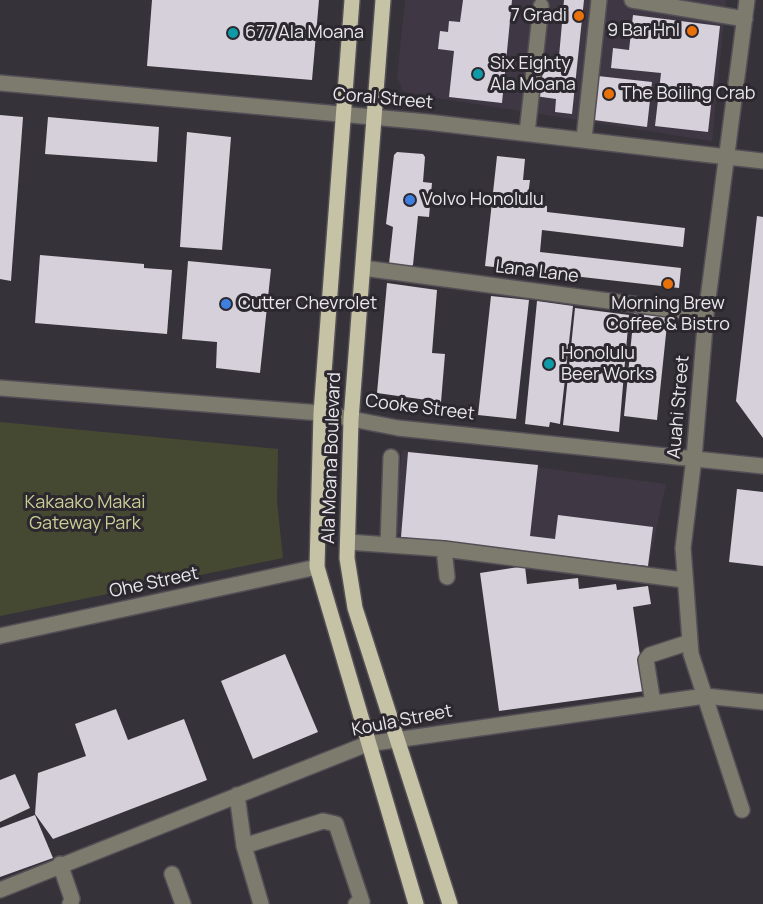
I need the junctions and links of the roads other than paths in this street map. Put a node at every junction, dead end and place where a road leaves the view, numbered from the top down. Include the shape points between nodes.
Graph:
1 (352, 0) edge
2 (383, 0) edge
3 (599, 0) edge
4 (632, 0) edge
5 (747, 0) edge
6 (541, 6) dead end
7 (745, 19) junction
8 (0, 83) edge
9 (344, 116) junction
10 (373, 116) junction
11 (527, 133) junction
12 (584, 139) junction
13 (726, 157) junction
14 (763, 161) edge
15 (363, 268) junction
16 (706, 314) junction
17 (0, 388) edge
18 (321, 413) junction
19 (351, 420) junction
20 (391, 457) dead end
21 (694, 458) junction
22 (763, 466) edge
23 (348, 542) junction
24 (388, 545) junction
25 (444, 549) junction
26 (317, 567) junction
27 (447, 577) dead end
28 (684, 580) junction
29 (0, 636) edge
30 (690, 642) junction
31 (705, 696) junction
32 (763, 702) edge
33 (652, 703) junction
34 (399, 739) junction
35 (367, 744) junction
36 (237, 795) junction
37 (742, 810) dead end
38 (244, 846) junction
39 (60, 864) junction
40 (172, 874) dead end
41 (0, 890) edge
42 (70, 904) edge
43 (183, 904) edge
44 (261, 904) edge
45 (356, 904) edge
46 (416, 904) edge
47 (450, 904) edge

1 - 9 main road, Ala Moana Boulevard
2 - 10 main road, Ala Moana Boulevard
3 - 12 street
4 - 7 street
5 - 7 street, Auahi Street
6 - 11 street
7 - 13 street, Auahi Street
8 - 9 street, Coral Street
9 - 10 street, Coral Street
9 - 18 main road, Ala Moana Boulevard
10 - 11 street, Coral Street
10 - 15 main road, Ala Moana Boulevard
11 - 12 street, Coral Street
12 - 13 street, Coral Street
13 - 14 street, Coral Street
13 - 16 street, Auahi Street
15 - 16 street, Lana Lane
15 - 19 main road, Ala Moana Boulevard
16 - 21 street, Auahi Street
17 - 18 street, Cooke Street
18 - 19 street, Cooke Street
18 - 26 main road, Ala Moana Boulevard
19 - 21 street, Cooke Street
19 - 23 main road, Ala Moana Boulevard
20 - 24 street
21 - 22 street, Cooke Street
21 - 28 street, Auahi Street via 683,548
23 - 24 street
23 - 34 main road, Ala Moana Boulevard via 355,608
24 - 25 street
25 - 27 street
25 - 28 street
26 - 29 street, Ohe Street
26 - 35 main road, Ala Moana Boulevard
28 - 30 street, Auahi Street
30 - 31 street, Auahi Street
30 - 33 street via 650,655 646,660
31 - 32 street, Koula Street
31 - 33 street, Koula Street
31 - 37 street, Auahi Street
33 - 34 street, Koula Street
34 - 35 street, Koula Street
34 - 47 main road, Ala Moana Boulevard
35 - 36 street, Koula Street
35 - 46 main road, Ala Moana Boulevard
36 - 38 street
36 - 39 street, Koula Street
38 - 44 street
38 - 45 street via 323,821 336,824 362,902
39 - 41 street, Koula Street
39 - 42 street via 72,899
40 - 43 street

